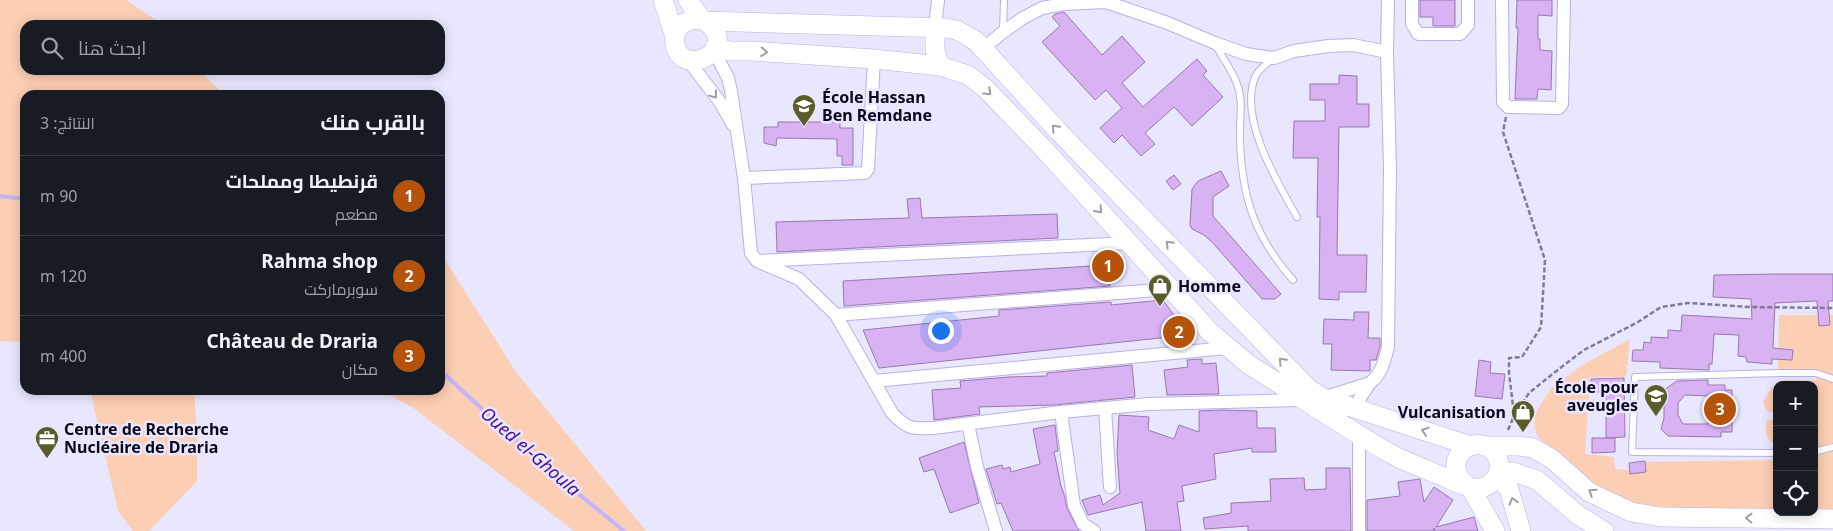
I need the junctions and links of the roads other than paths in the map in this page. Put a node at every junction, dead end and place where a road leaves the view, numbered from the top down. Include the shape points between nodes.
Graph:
1 (663, 0) edge
2 (688, 0) edge
3 (938, 0) edge
4 (1004, 0) edge
5 (1125, 0) edge
6 (1388, 0) edge
7 (1412, 0) edge
8 (1468, 0) edge
9 (1502, 0) edge
10 (1564, 0) edge
11 (1059, 2) edge
12 (1112, 4) junction
13 (704, 20) junction
14 (936, 28) junction
15 (1003, 32) junction
16 (675, 36) junction
17 (1215, 43) junction
18 (715, 49) junction
19 (985, 50) junction
20 (1387, 52) junction
21 (1274, 58) junction
22 (687, 59) junction
23 (874, 59) junction
24 (940, 66) junction
25 (968, 75) junction
26 (737, 134) junction
27 (744, 178) junction
28 (1297, 217) dead end
29 (1129, 243) junction
30 (756, 261) junction
31 (1293, 280) dead end
32 (1170, 289) junction
33 (836, 315) junction
34 (1227, 348) junction
35 (1833, 379) edge
36 (874, 381) junction
37 (1370, 383) junction
38 (1314, 399) junction
39 (1105, 408) junction
40 (1357, 409) junction
41 (1062, 412) junction
42 (968, 424) junction
43 (1359, 434) junction
44 (1484, 446) junction
45 (1833, 447) edge
46 (1818, 451) edge
47 (1773, 454) edge
48 (1498, 474) junction
49 (1110, 487) dead end
50 (1469, 487) junction
51 (1833, 519) edge
52 (996, 531) edge
53 (1094, 531) edge
54 (1359, 531) edge
55 (1496, 531) edge
56 (1521, 531) edge
57 (1604, 531) edge

1 - 16 street
2 - 13 street
3 - 14 street
4 - 15 lane
5 - 12 lane
6 - 20 street
7 - 8 street via 1412,24 1418,34 1460,34 1468,26
9 - 10 street via 1503,102 1508,108 1558,108 1562,104
11 - 12 street
11 - 15 street via 1042,8
12 - 17 street
13 - 14 street
13 - 16 street via 683,23
13 - 18 street via 716,32
14 - 19 street via 957,30
14 - 24 street via 934,43
15 - 19 street
16 - 22 street via 677,50
17 - 21 street via 1246,54
17 - 31 lane via 1241,98 1240,139 1247,203 1260,235
18 - 22 street via 702,60
18 -> 23 street
18 - 26 street via 728,78
19 - 25 street
38 -> 19 street via 1309,389 1059,132
20 - 21 street via 1353,45 1328,46
20 - 37 street via 1390,168 1388,347 1378,376
21 - 28 lane via 1256,73 1251,90 1252,117 1277,182
22 -> 26 street via 720,102
23 - 24 street
23 - 27 street via 866,173
24 - 25 street
25 -> 29 street via 986,89 1041,146
26 - 27 street
27 - 30 street via 752,253
29 - 30 street
29 - 32 street
30 - 33 street via 799,280
32 - 33 street
32 - 34 street
33 - 36 street
34 - 36 street
34 - 38 street via 1248,364
35 - 47 lane via 1816,374 1781,373 1635,377 1632,452
36 - 42 street via 892,413 912,429
37 - 38 street
37 - 40 street
38 - 39 street
38 - 40 street
38 - 43 street
39 - 41 street
39 - 49 street
44 -> 40 street
41 - 42 street
41 - 53 street via 1074,505 1083,524
42 - 52 street
43 - 50 street via 1394,456
43 - 54 street
44 - 48 street via 1495,454 1499,463
44 - 50 street via 1461,452 1456,463 1457,476
51 -> 44 street via 1661,517 1631,512 1590,492 1552,459 1533,448
45 - 46 lane
48 - 50 street via 1484,488
56 -> 48 street via 1509,489
48 - 57 street via 1513,472 1537,480 1578,515
50 - 55 street

